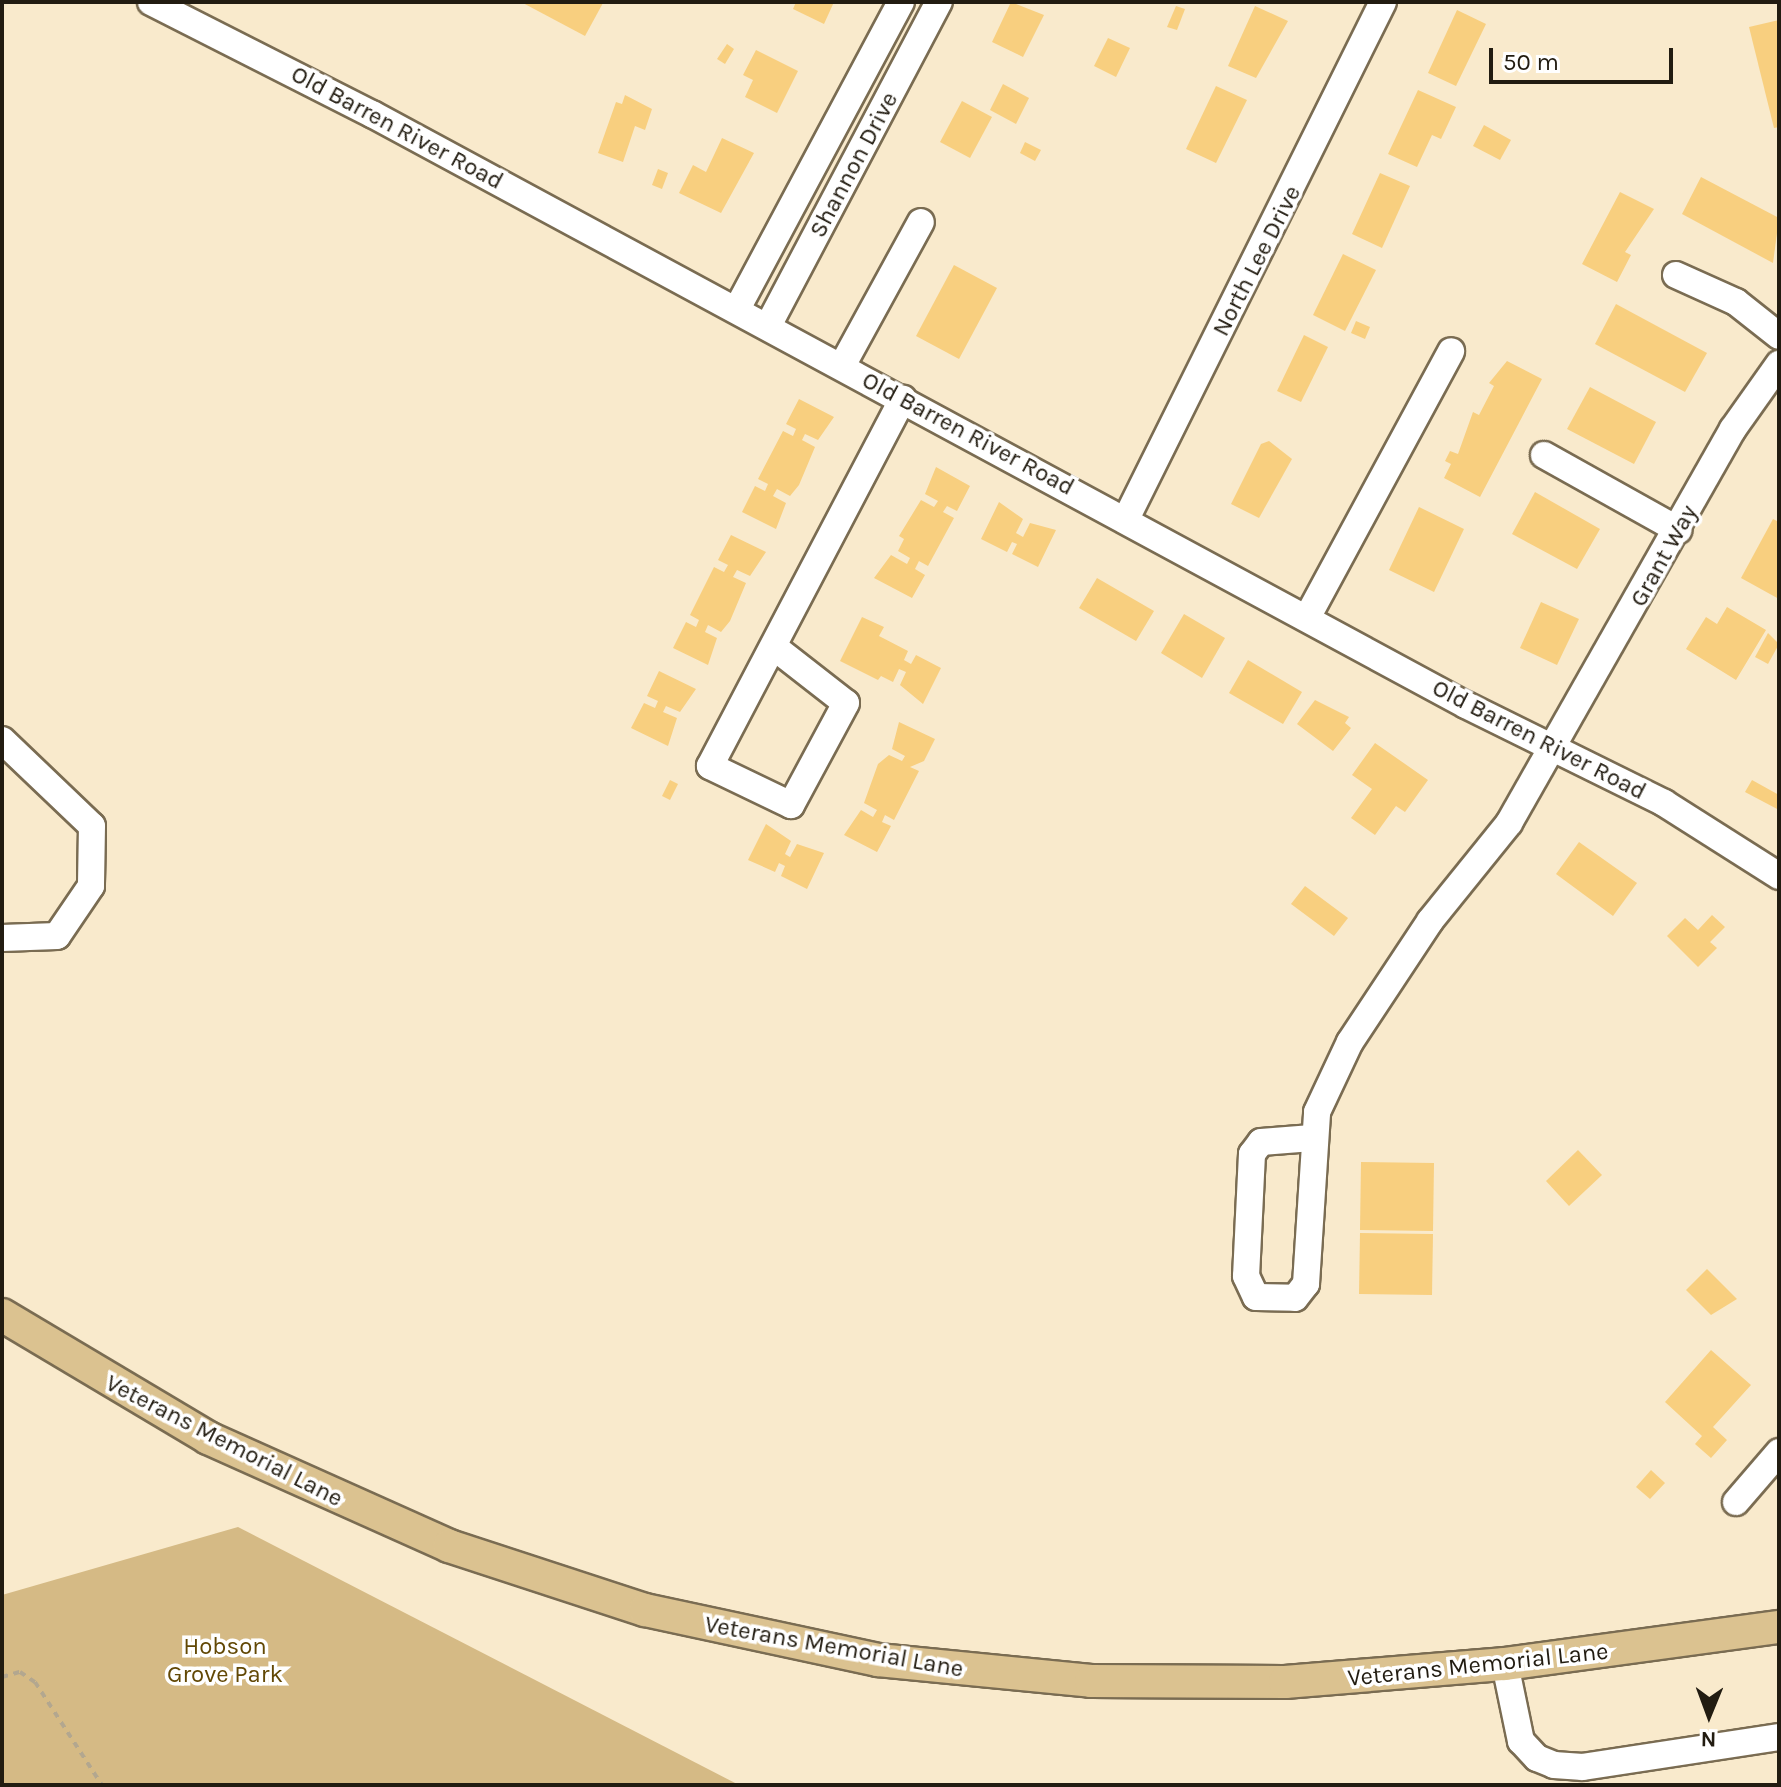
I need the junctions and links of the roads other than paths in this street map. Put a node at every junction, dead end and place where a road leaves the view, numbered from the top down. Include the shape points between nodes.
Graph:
1 (151, 2) edge
2 (901, 2) edge
3 (939, 2) edge
4 (1383, 2) edge
5 (857, 87) junction
6 (887, 102) junction
7 (921, 222) dead end
8 (1676, 275) dead end
9 (737, 309) junction
10 (768, 326) junction
11 (1779, 336) edge
12 (1451, 351) dead end
13 (1779, 364) edge
14 (842, 366) junction
15 (903, 399) junction
16 (1544, 455) dead end
17 (1127, 517) junction
18 (1678, 530) junction
19 (1308, 616) junction
20 (774, 647) junction
21 (2, 740) edge
22 (1552, 749) junction
23 (1779, 876) edge
24 (2, 938) edge
25 (1312, 1138) junction
26 (2, 1315) edge
27 (1779, 1452) edge
28 (1736, 1502) dead end
29 (1779, 1627) edge
30 (1505, 1664) junction
31 (1779, 1737) edge

1 - 9 street, Old Barren River Road
2 - 5 street, Shannon Drive
3 - 6 street, Shannon Drive
4 - 17 street, North Lee Drive
5 - 6 street
5 - 9 street, Shannon Drive
6 - 10 street, Shannon Drive
7 - 14 street
8 - 11 street via 1736,302
9 - 10 street, Old Barren River Road
10 - 14 street, Old Barren River Road
12 - 19 street
13 - 18 street, Grant Way via 1733,429
14 - 15 street, Old Barren River Road
15 - 17 street, Old Barren River Road
15 - 20 street
16 - 18 street
17 - 19 street, Old Barren River Road
18 - 22 street, Grant Way
19 - 22 street, Old Barren River Road
20 - 20 street via 710,766 791,805 846,703
21 - 24 street via 92,826 91,886 57,936
22 - 23 street, Old Barren River Road via 1704,825
22 - 25 street, Grant Way via 1509,823 1430,921 1356,1032 1317,1112
25 - 25 street, Grant Way via 1306,1284 1295,1298 1256,1297 1246,1276 1252,1154 1261,1142
26 - 30 main road, Veterans Memorial Lane via 174,1420 378,1518 556,1584 717,1628 878,1660 1091,1681 1285,1682
27 - 28 street
29 - 30 main road, Veterans Memorial Lane
30 - 31 street via 1521,1741 1537,1758 1554,1765 1583,1767

